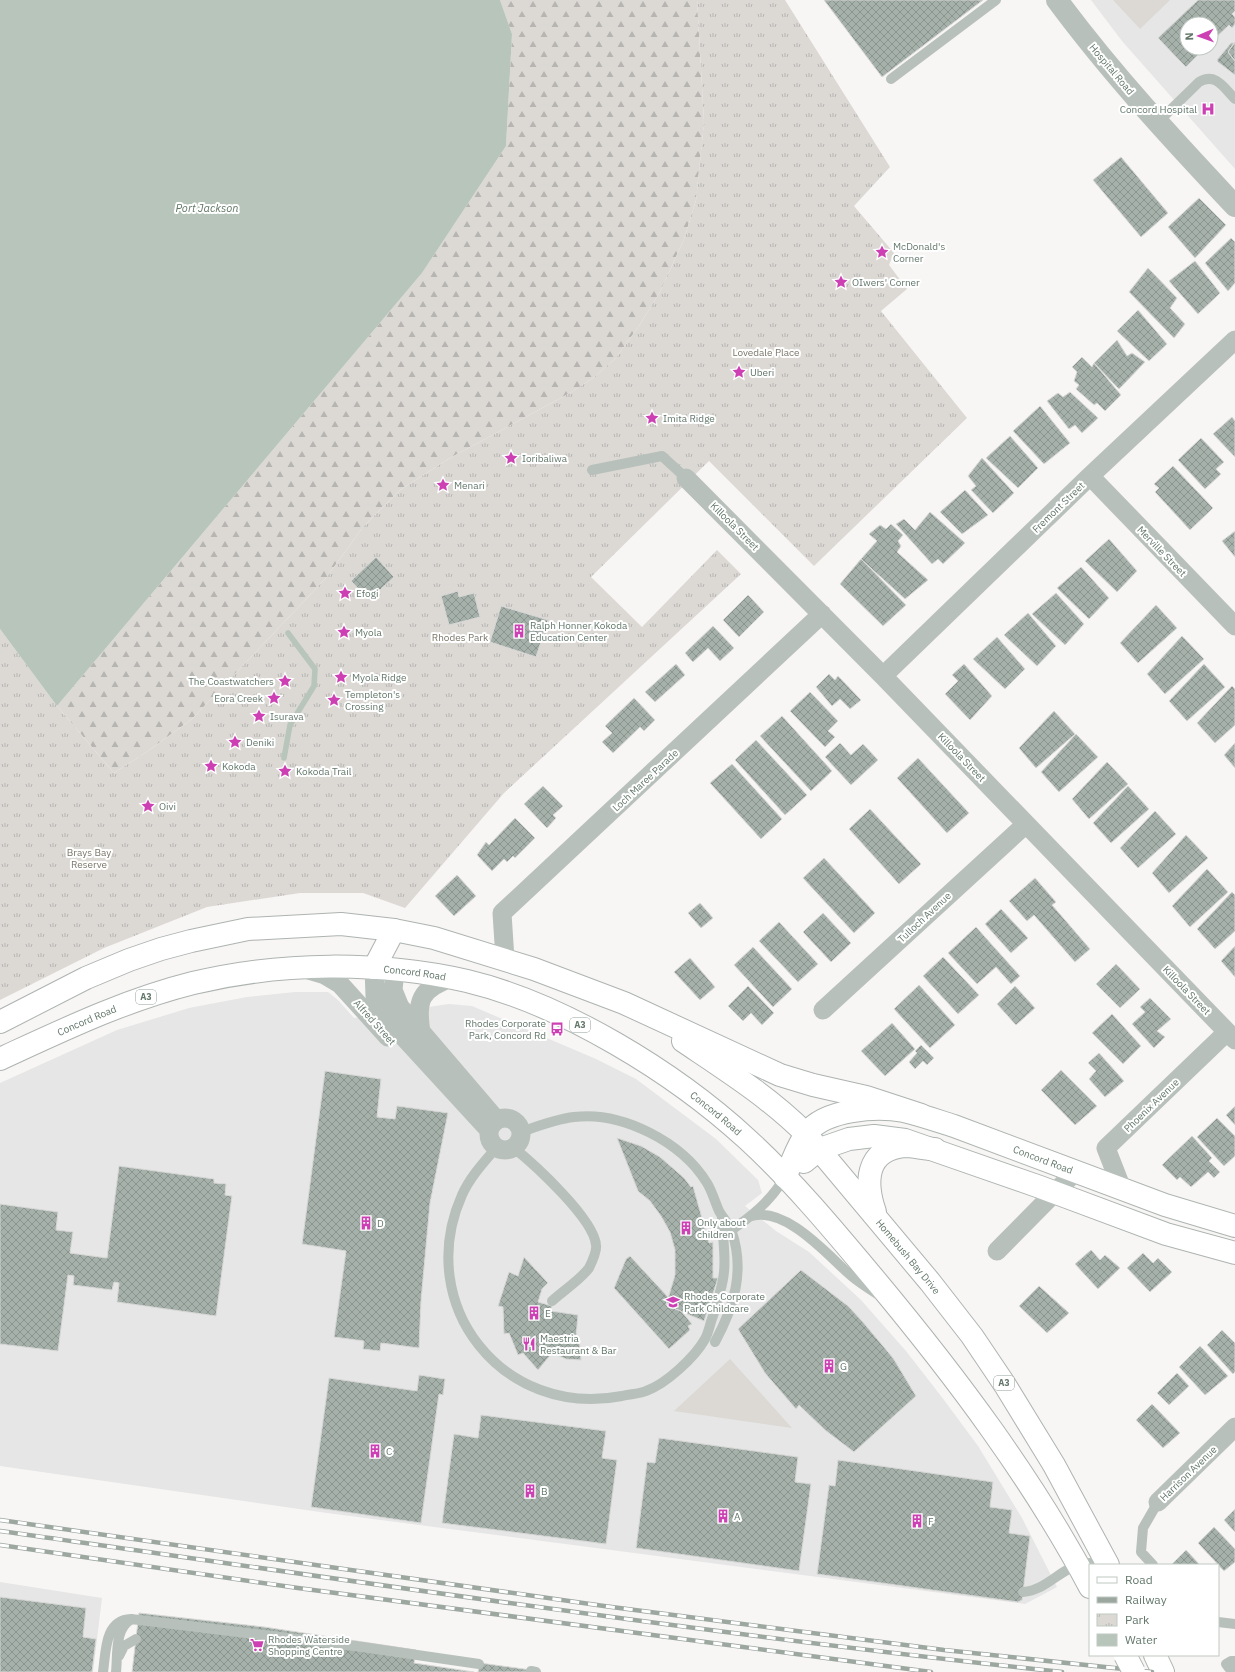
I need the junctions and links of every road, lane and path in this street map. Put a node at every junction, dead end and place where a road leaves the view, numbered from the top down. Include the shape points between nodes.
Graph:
1 (996, 0) edge
2 (1057, 0) edge
3 (891, 79) dead end
4 (1235, 99) edge
5 (1157, 123) junction
6 (1235, 206) edge
7 (1235, 340) edge
8 (592, 470) dead end
9 (1090, 476) junction
10 (686, 478) joint
11 (822, 614) junction
12 (1235, 626) edge
13 (883, 676) junction
14 (1026, 824) junction
15 (394, 930) junction
16 (505, 959) junction
17 (302, 968) junction
18 (385, 969) junction
19 (451, 978) junction
20 (638, 1010) junction
21 (823, 1010) dead end
22 (0, 1022) edge
23 (422, 1032) junction
24 (1231, 1036) edge
25 (0, 1059) edge
26 (446, 1082) junction
27 (921, 1115) junction
28 (493, 1125) junction
29 (813, 1141) junction
30 (510, 1143) junction
31 (935, 1149) junction
32 (1076, 1171) junction
33 (786, 1177) junction
34 (1122, 1188) junction
35 (1055, 1192) junction
36 (752, 1216) junction
37 (722, 1217) junction
38 (876, 1217) junction
39 (1235, 1226) edge
40 (731, 1230) junction
41 (722, 1236) junction
42 (997, 1251) dead end
43 (1235, 1253) edge
44 (552, 1301) dead end
45 (903, 1312) junction
46 (715, 1342) dead end
47 (1235, 1427) edge
48 (1158, 1502) joint
49 (1078, 1564) junction
50 (1097, 1564) edge
51 (1107, 1564) edge
52 (1152, 1564) edge
53 (1089, 1585) edge
54 (1023, 1592) dead end
55 (134, 1619) junction
56 (1219, 1622) edge
57 (1235, 1624) edge
58 (136, 1639) dead end
59 (1126, 1656) edge
60 (1156, 1656) edge
61 (1235, 1661) edge
62 (479, 1664) dead end
63 (116, 1668) edge
64 (1235, 1669) edge
65 (103, 1672) edge
66 (1134, 1672) edge
67 (1164, 1672) edge

1 - 3 lane
2 - 5 street, Hospital Road via 1106,64
4 - 5 lane via 1218,81 1205,78
5 - 6 street, Hospital Road
7 - 9 street, Fremont Street
8 - 10 lane via 662,456
9 - 12 street, Merville Street
9 - 13 street, Fremont Street
10 - 11 street, Killoola Street
11 - 13 street, Killoola Street
11 - 16 street, Loch Maree Parade via 502,913
13 - 14 street, Killoola Street
14 - 21 street, Tulloch Avenue
14 - 24 street, Killoola Street
15 - 16 main road, A3 via 434,938
15 - 18 main road
15 - 22 main road, A3 via 341,924 248,929 191,941 107,969
16 - 20 main road, A3 via 584,987
17 - 18 main road, Concord Road / A3
17 - 25 main road, Concord Road / A3 via 236,975 166,990 116,1007
17 - 26 street, Alfred Street via 325,974 335,980 402,1052
18 - 19 main road, Concord Road / A3
18 - 23 street via 395,997
18 - 26 street, Alfred Street via 375,996 384,1014 404,1039
19 - 23 street via 429,987 422,996 419,1012
19 - 33 main road, Concord Road / A3 via 487,987 547,1009 594,1032 643,1061 697,1098 747,1138
20 - 27 main road via 780,1075
20 - 29 main road, Homebush Bay Drive / A3 via 754,1088 785,1113
23 - 28 street
24 - 34 street, Phoenix Avenue via 1106,1148
26 - 28 street, Alfred Street
27 - 29 main road, Concord Road via 892,1110 845,1113 820,1122
27 - 32 main road, Concord Road
28 - 30 street via 491,1141
28 - 30 street via 504,1117 519,1124
29 - 31 main road via 874,1136 900,1138
29 - 33 main road, Concord Road
29 - 38 main road, Homebush Bay Drive / A3
30 - 37 lane via 545,1124 575,1117 614,1120 640,1128 668,1143 684,1156 707,1183
30 - 41 lane via 479,1168 463,1193 452,1221 448,1250 449,1279 462,1319 485,1354 517,1380 540,1391 590,1399 616,1397 647,1391 669,1377 690,1358 706,1338 724,1272
30 - 44 lane via 581,1214 593,1233 597,1246 588,1268
31 - 35 main road
31 - 38 main road via 909,1146 896,1148 874,1161 868,1189
32 - 34 main road, Concord Road
32 - 35 street
33 - 36 lane via 773,1196
33 - 45 main road, A3
34 - 39 main road, Concord Road via 1165,1205
35 - 42 street
35 - 43 main road via 1166,1234
36 - 40 lane
36 - 45 lane via 772,1216 797,1229 826,1251 848,1274
37 - 40 lane
37 - 41 lane
38 - 51 main road, Homebush Bay Drive / A3 via 972,1336 1005,1385 1066,1485
40 - 41 lane
40 - 46 lane via 738,1275 731,1309
45 - 49 main road, A3 via 1008,1451
47 - 48 street, Harrison Avenue
48 - 52 lane, Harrison Avenue via 1143,1528 1141,1552
49 - 50 lane
49 - 53 main road, A3
49 - 54 lane via 1033,1590
55 - 62 lane
55 - 63 lane via 126,1623 122,1629
55 - 65 lane via 123,1620 110,1631
56 - 57 lane
58 - 63 lane via 124,1646
59 - 66 main road, bridge
60 - 67 main road
61 - 64 lane via 1226,1664 1229,1668

